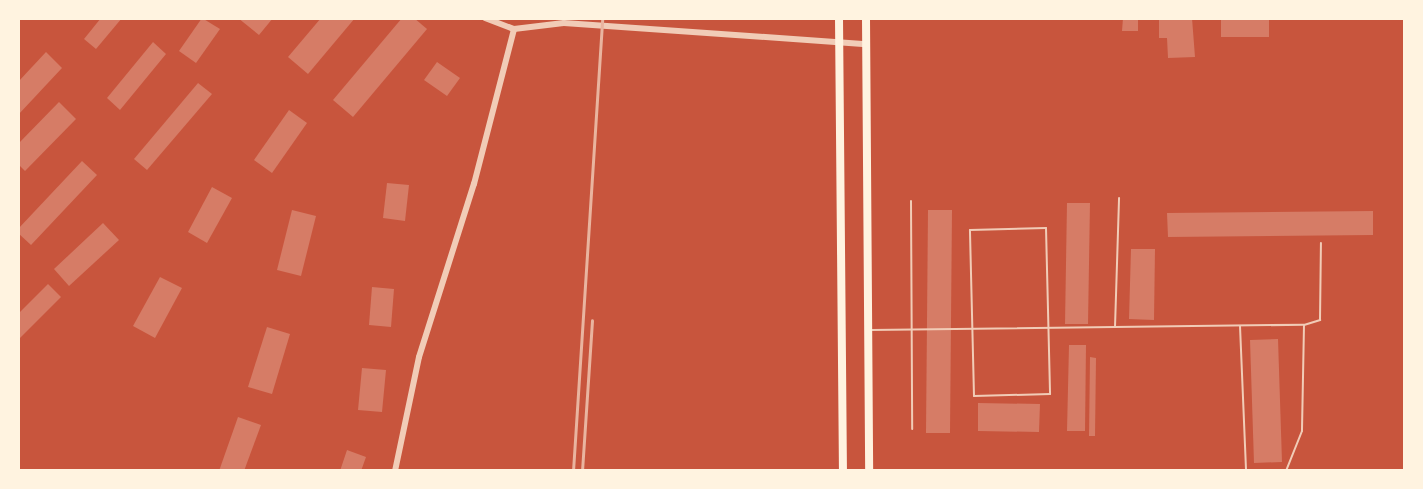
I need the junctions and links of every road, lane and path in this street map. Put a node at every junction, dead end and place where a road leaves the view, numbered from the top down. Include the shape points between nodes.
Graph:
1 (485, 18) edge
2 (839, 18) edge
3 (866, 18) edge
4 (514, 29) junction
5 (838, 44) junction
6 (866, 44) junction
7 (1119, 198) dead end
8 (911, 201) dead end
9 (1321, 243) dead end
10 (1304, 325) junction
11 (1240, 326) junction
12 (1115, 327) junction
13 (1048, 328) junction
14 (972, 329) junction
15 (868, 330) junction
16 (912, 330) junction
17 (912, 429) dead end
18 (395, 471) edge
19 (843, 471) edge
20 (869, 471) edge
21 (1246, 471) edge
22 (1286, 471) edge

1 - 4 street
2 - 5 main road
3 - 6 main road
4 - 5 street via 564,23
4 - 18 street via 474,184 419,357
5 - 6 street
5 - 19 main road
6 - 15 main road
7 - 12 lane
8 - 16 lane
9 - 10 lane via 1320,320
10 - 11 lane
10 - 22 lane via 1302,431
11 - 12 lane
11 - 21 lane
12 - 13 lane
13 - 14 lane
13 - 14 lane via 1050,394 974,396
13 - 14 lane via 1046,228 970,230
14 - 16 lane
15 - 16 lane
15 - 20 main road
16 - 17 lane

